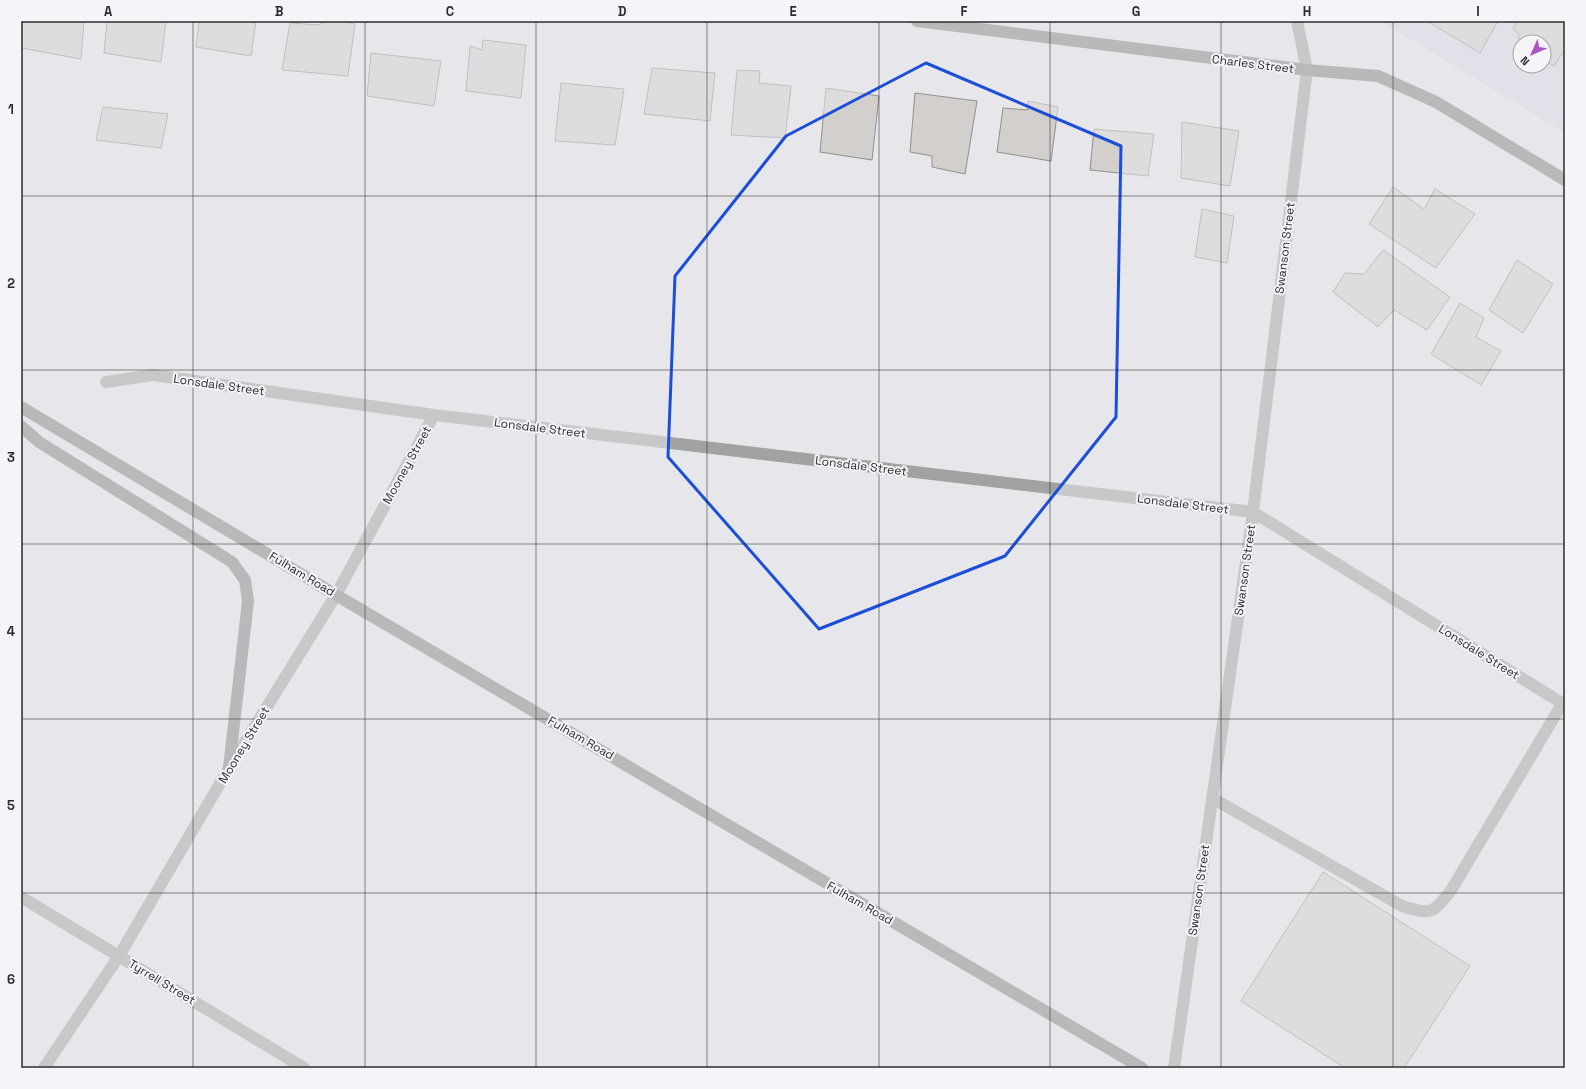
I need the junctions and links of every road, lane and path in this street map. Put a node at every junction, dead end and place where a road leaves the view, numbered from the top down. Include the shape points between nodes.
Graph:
1 (917, 21) edge
2 (1297, 21) edge
3 (1307, 70) junction
4 (1565, 180) edge
5 (106, 382) dead end
6 (21, 407) edge
7 (434, 415) junction
8 (21, 426) edge
9 (1253, 512) junction
10 (336, 595) junction
11 (1564, 704) edge
12 (229, 768) junction
13 (1212, 798) junction
14 (21, 897) edge
15 (119, 956) junction
16 (44, 1068) edge
17 (304, 1068) edge
18 (1142, 1068) edge
19 (1174, 1068) edge

1 - 3 street, Charles Street
2 - 3 street, Swanson Street
3 - 4 street, Charles Street via 1378,76 1436,102
3 - 9 street, Swanson Street
5 - 7 street, Lonsdale Street via 154,375
6 - 10 street, Fulham Road
7 - 9 street, Lonsdale Street
7 - 10 street, Mooney Street
8 - 12 street via 39,442 232,562 245,580 248,601
9 - 11 street, Lonsdale Street
9 - 13 street, Swanson Street
10 - 12 street, Mooney Street
10 - 18 street, Fulham Road
11 - 13 street via 1450,892 1436,908 1424,912 1402,906
12 - 15 street, Mooney Street
13 - 19 street, Swanson Street
14 - 15 street, Tyrrell Street
15 - 16 street, Mooney Street
15 - 17 street, Tyrrell Street

